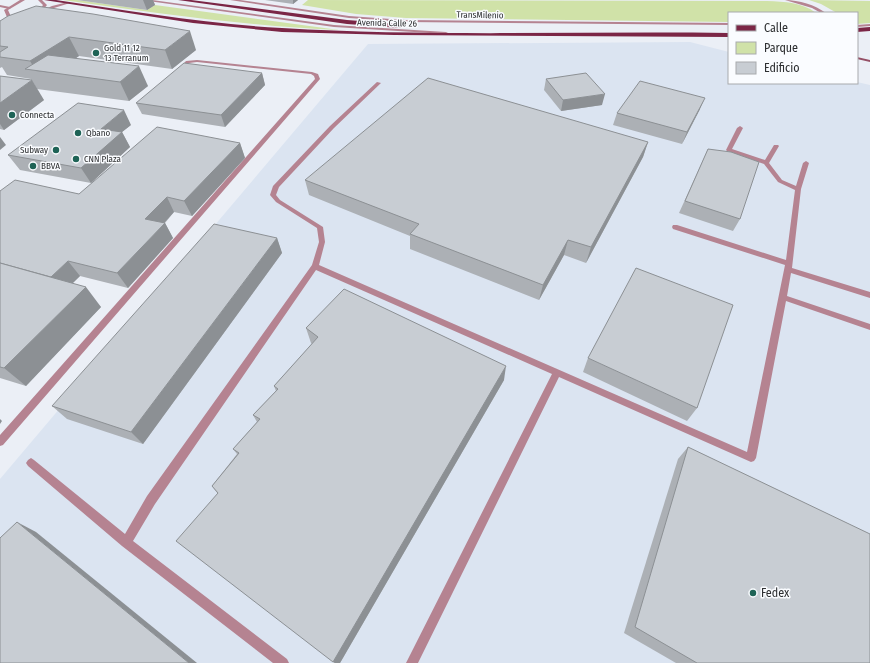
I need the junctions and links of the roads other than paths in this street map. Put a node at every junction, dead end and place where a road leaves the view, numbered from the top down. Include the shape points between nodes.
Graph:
1 (23, 0) edge
2 (40, 0) edge
3 (46, 0) edge
4 (143, 0) edge
5 (180, 0) edge
6 (232, 0) edge
7 (788, 0) edge
8 (68, 3) junction
9 (0, 6) edge
10 (8, 8) junction
11 (822, 12) edge
12 (11, 21) junction
13 (18, 22) edge
14 (5, 24) edge
15 (728, 24) edge
16 (870, 25) edge
17 (858, 26) edge
18 (728, 28) edge
19 (870, 29) edge
20 (858, 30) edge
21 (446, 33) junction
22 (728, 35) edge
23 (858, 58) edge
24 (870, 61) edge
25 (176, 74) edge
26 (379, 83) dead end
27 (740, 128) dead end
28 (776, 146) dead end
29 (246, 152) dead end
30 (254, 154) junction
31 (806, 162) dead end
32 (766, 163) junction
33 (798, 189) junction
34 (674, 227) dead end
35 (315, 266) junction
36 (788, 266) junction
37 (870, 295) edge
38 (782, 297) junction
39 (870, 327) edge
40 (557, 372) junction
41 (0, 442) edge
42 (31, 463) dead end
43 (126, 542) junction
44 (282, 663) edge
45 (412, 663) edge

1 - 10 street
2 - 8 street via 45,4 37,16
3 - 8 main road, Avenida Calle 26
4 - 21 street via 334,26
5 - 18 main road, Avenida Calle 26 via 347,22 398,26
6 - 15 street, TransMilenio via 349,17 405,22
7 - 11 street
8 - 21 main road, Avenida Calle 26 via 280,30
9 - 10 street
10 - 12 street via 6,10
12 - 13 street
12 - 14 street
16 - 17 street
19 - 20 main road
21 - 22 main road, Avenida Calle 26
23 - 24 main road
25 - 30 street via 188,62 196,61 312,73 318,77 315,84
26 - 35 street via 332,127 274,190 273,195 278,201 320,227 322,242
27 - 32 street via 729,150
28 - 32 street
29 - 30 street
30 - 41 street
31 - 33 street
32 - 33 street via 780,181
33 - 36 street
34 - 36 street
35 - 40 street
35 - 43 street via 151,500
36 - 37 street
36 - 38 street
38 - 39 street
38 - 40 street via 751,458
40 - 45 street
42 - 43 street
43 - 44 street

